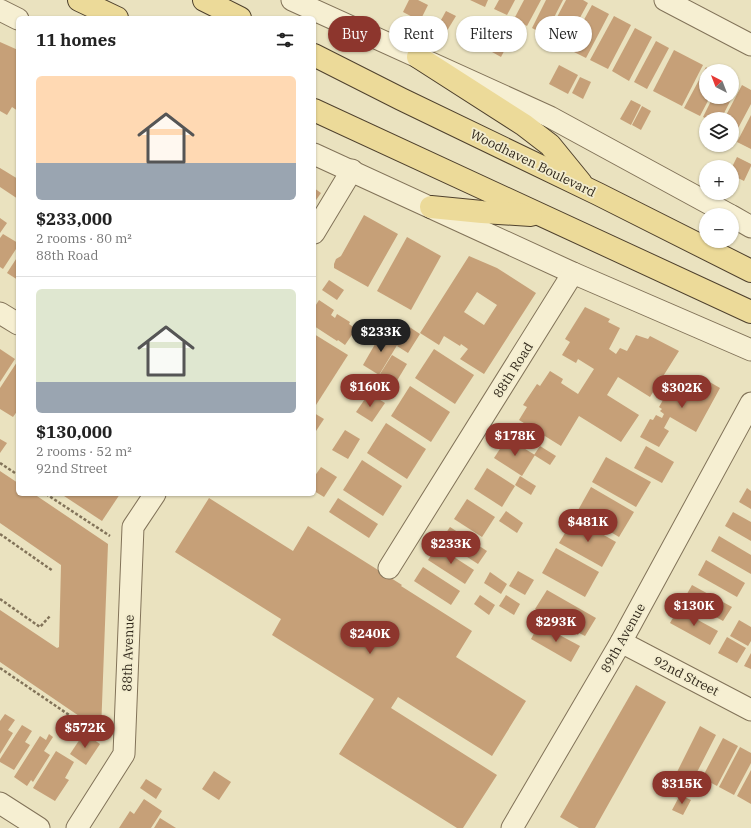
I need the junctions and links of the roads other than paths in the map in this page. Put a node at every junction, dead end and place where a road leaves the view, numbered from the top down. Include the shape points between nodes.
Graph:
1 (79, 0) edge
2 (204, 0) edge
3 (292, 0) edge
4 (665, 0) edge
5 (0, 10) edge
6 (113, 16) edge
7 (236, 16) edge
8 (16, 18) edge
9 (751, 45) edge
10 (316, 56) edge
11 (418, 57) junction
12 (316, 111) edge
13 (316, 155) edge
14 (352, 170) junction
15 (586, 189) junction
16 (431, 207) junction
17 (716, 208) edge
18 (545, 216) junction
19 (739, 220) edge
20 (751, 227) edge
21 (316, 230) edge
22 (751, 271) edge
23 (573, 273) junction
24 (751, 312) edge
25 (0, 313) edge
26 (16, 323) edge
27 (751, 350) edge
28 (751, 404) edge
29 (154, 496) edge
30 (389, 568) dead end
31 (622, 642) junction
32 (751, 710) edge
33 (0, 803) edge
34 (39, 828) edge
35 (77, 828) edge
36 (512, 828) edge

1 - 6 main road
2 - 7 main road
3 - 11 street
4 - 9 street
5 - 8 street
10 - 15 main road, Woodhaven Boulevard
11 - 15 main road via 540,137 550,145
11 - 17 street via 550,117
12 - 18 main road
13 - 14 street
14 - 16 street
14 - 21 street
15 - 22 main road, Woodhaven Boulevard
16 - 18 main road
16 - 23 street
18 - 24 main road
19 - 20 street
23 - 27 street
23 - 30 street, 88th Road
25 - 26 street
28 - 31 street, 89th Avenue
29 - 35 street, 88th Avenue via 133,527 124,754
31 - 32 street, 92nd Street
31 - 36 street, 89th Avenue
33 - 34 street

